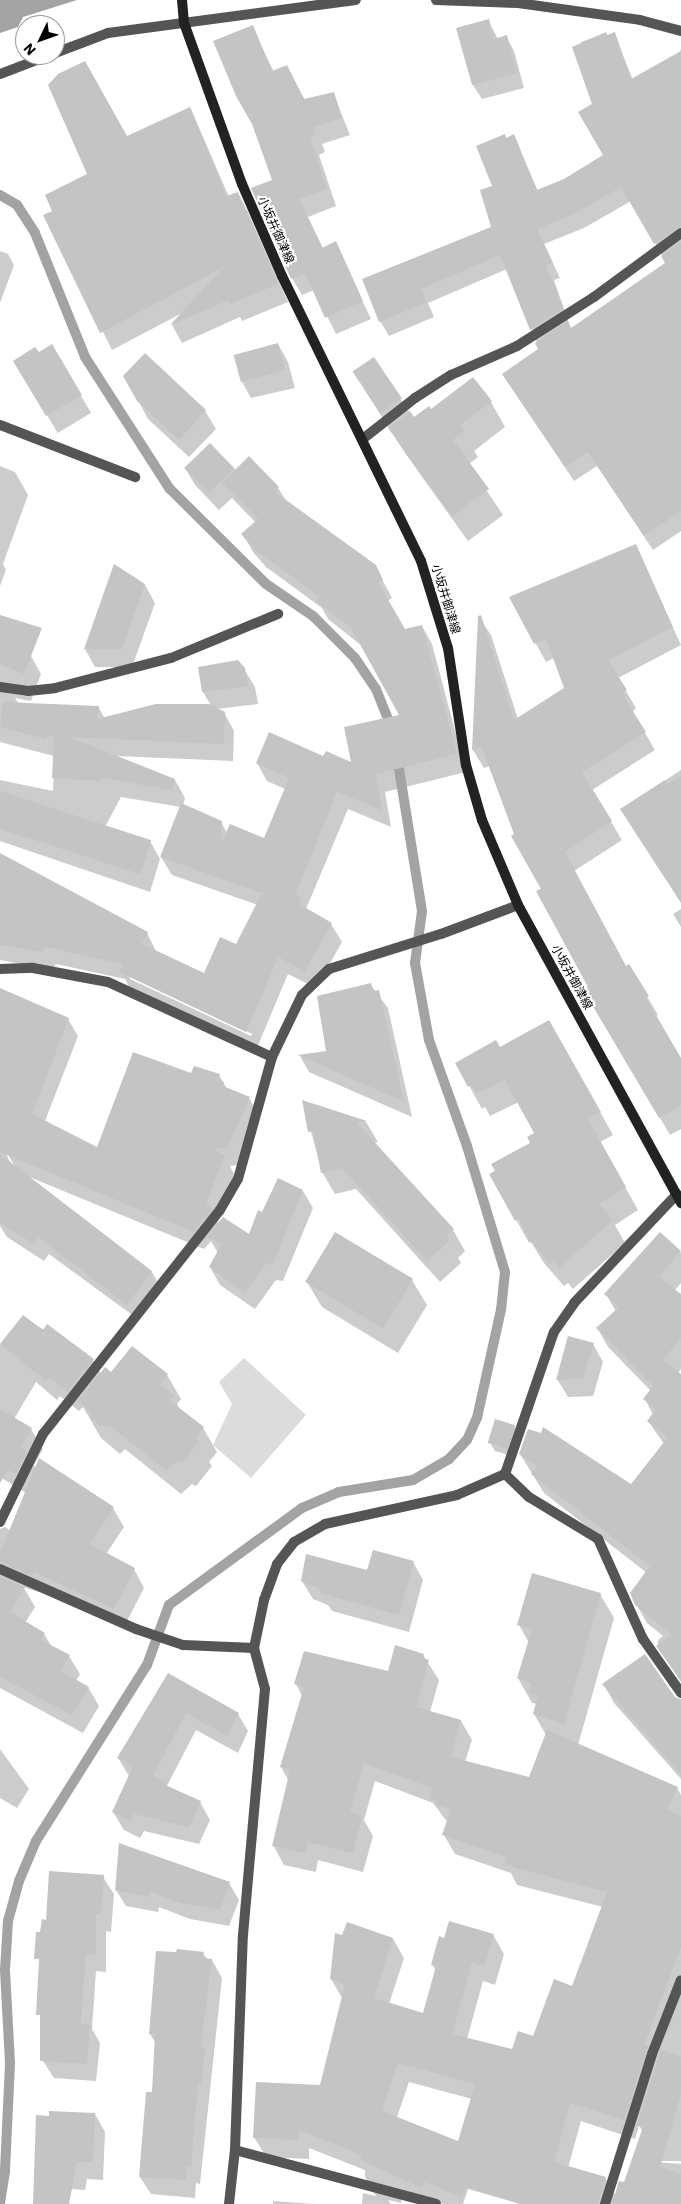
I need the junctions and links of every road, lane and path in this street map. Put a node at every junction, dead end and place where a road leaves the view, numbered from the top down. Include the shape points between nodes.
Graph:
1 (356, 0) edge
2 (436, 0) edge
3 (183, 3) edge
4 (184, 23) junction
5 (681, 31) edge
6 (65, 49) edge
7 (24, 65) edge
8 (0, 74) edge
9 (681, 233) edge
10 (0, 425) edge
11 (364, 438) junction
12 (135, 477) dead end
13 (278, 614) dead end
14 (0, 687) edge
15 (518, 905) junction
16 (0, 969) edge
17 (272, 1057) junction
18 (679, 1198) edge
19 (506, 1474) junction
20 (0, 1522) edge
21 (0, 1568) edge
22 (254, 1648) junction
23 (681, 1693) edge
24 (681, 1980) edge
25 (235, 2150) junction
26 (229, 2204) edge
27 (436, 2204) edge
28 (605, 2204) edge

1 - 4 street
2 - 5 street via 518,2 640,20
3 - 4 main road, 小坂井御津線
4 - 6 street via 108,33
4 - 11 main road, 小坂井御津線 via 242,184 282,276
7 - 8 street
9 - 11 street via 594,297 517,346 444,380
10 - 12 street
11 - 15 main road, 小坂井御津線 via 421,561 448,648 466,765 482,820
13 - 14 street via 171,658 55,688 28,691
15 - 17 street via 388,952 329,969 302,995
15 - 18 main road, 小坂井御津線
16 - 17 street via 32,968 108,982
17 - 20 street via 238,1179 220,1210 43,1434
18 - 19 street via 574,1303 554,1332
19 - 22 street via 457,1495 324,1524 294,1542 277,1564 264,1600
19 - 23 street via 529,1496 598,1539 643,1639
21 - 22 street via 136,1629 183,1645
22 - 25 street via 265,1689 243,1935
24 - 28 street via 652,2054
25 - 26 street
25 - 27 street

